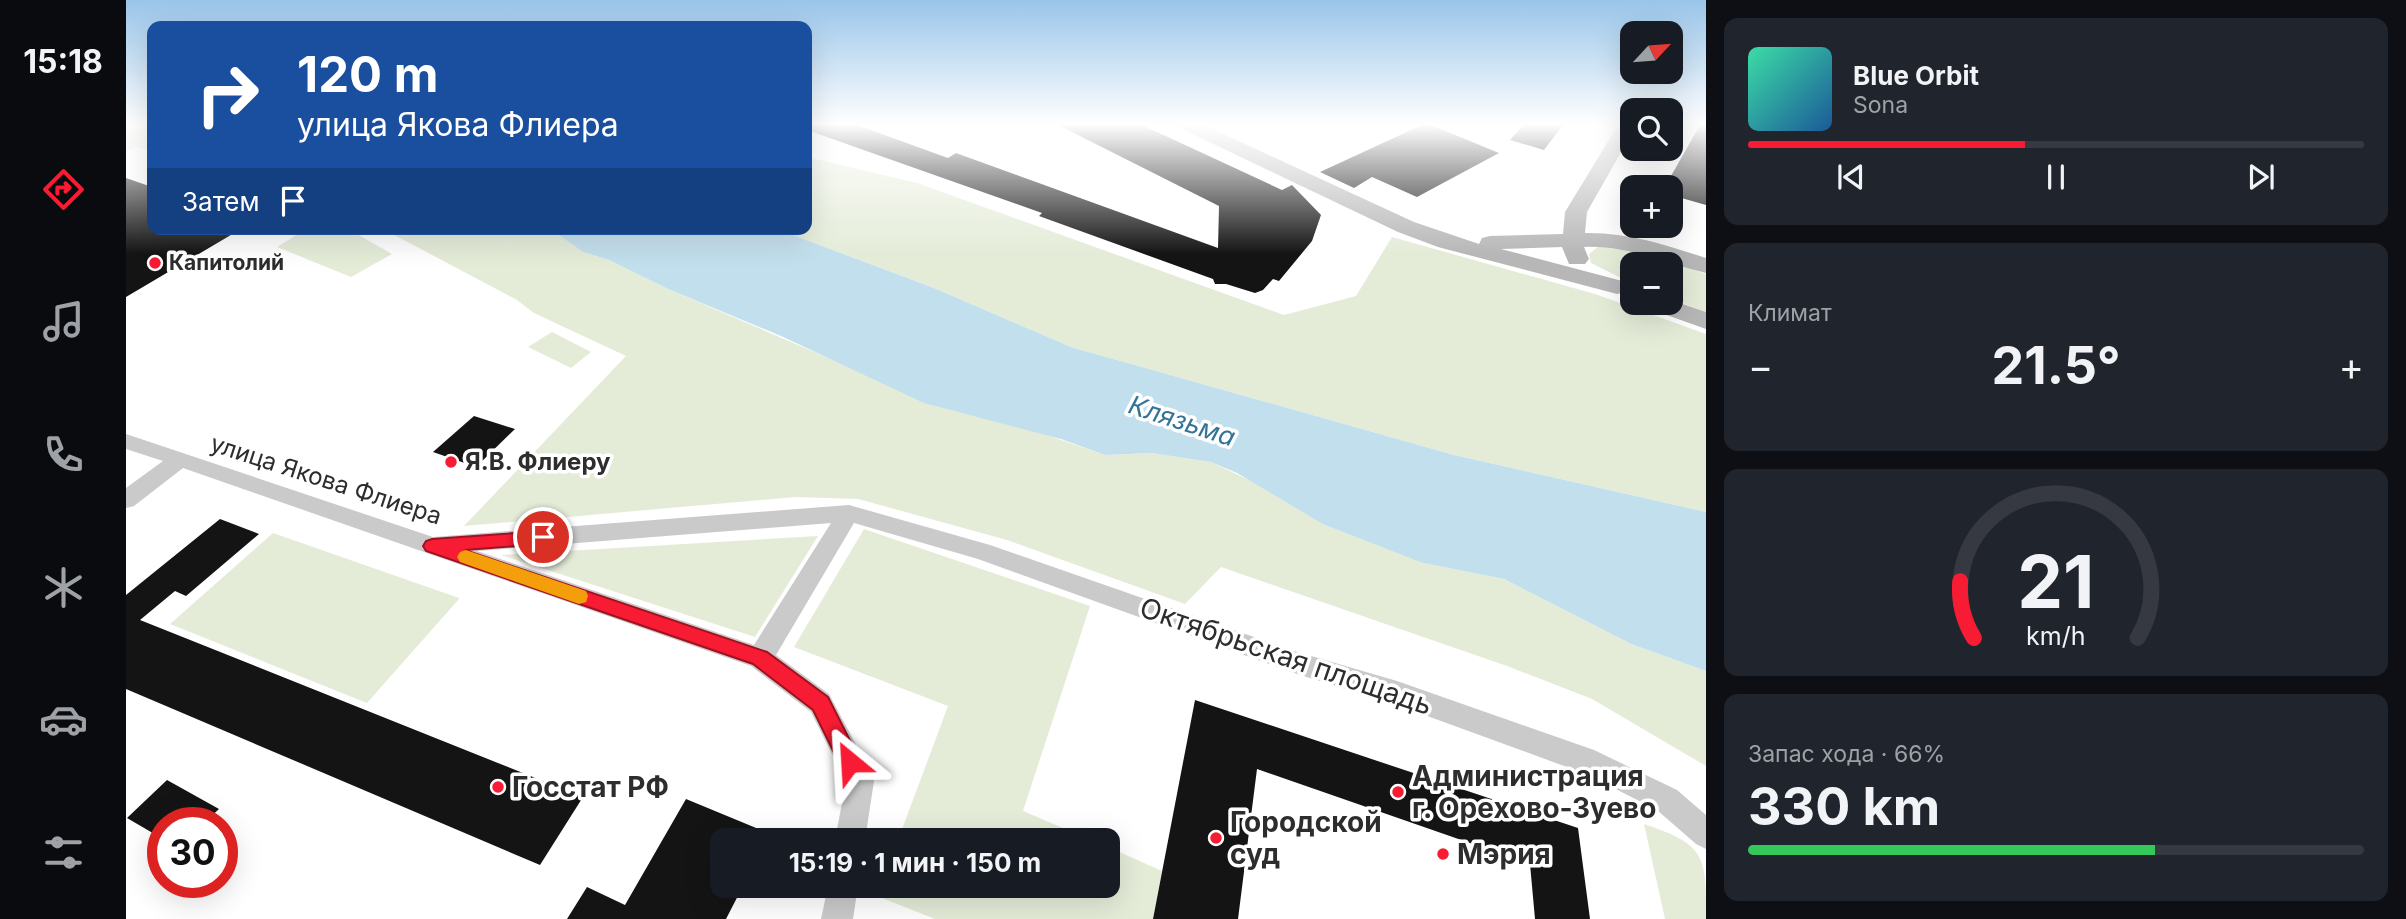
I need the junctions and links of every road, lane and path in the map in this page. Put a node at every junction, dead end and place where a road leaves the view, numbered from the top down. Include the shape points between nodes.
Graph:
1 (1277, 168) edge
2 (1612, 168) edge
3 (1597, 209) junction
4 (1427, 234) junction
5 (1574, 241) junction
6 (1656, 249) junction
7 (1706, 266) edge
8 (1620, 288) edge
9 (1620, 289) edge
10 (1683, 313) edge
11 (1706, 321) edge
12 (126, 441) edge
13 (179, 460) junction
14 (126, 500) edge
15 (849, 513) junction
16 (432, 546) junction
17 (760, 658) junction
18 (852, 828) edge
19 (1706, 834) edge
20 (841, 898) edge
21 (837, 919) edge

1 - 4 main road
2 - 3 main road
3 - 5 main road via 1576,212
3 - 6 main road via 1623,232
4 - 5 main road via 1489,243
4 - 9 main road
5 - 6 main road via 1598,238
5 - 8 main road via 1577,260
6 - 7 main road
10 - 11 main road
12 - 13 street, улица Якова Флиера
13 - 14 street
13 - 16 street, улица Якова Флиера
15 - 16 street, улица Якова Флиера
15 - 17 street
15 - 19 street, Октябрьская площадь via 982,551 1594,762 1667,800
16 - 17 street
17 - 18 street via 820,703 860,781
20 - 21 street

